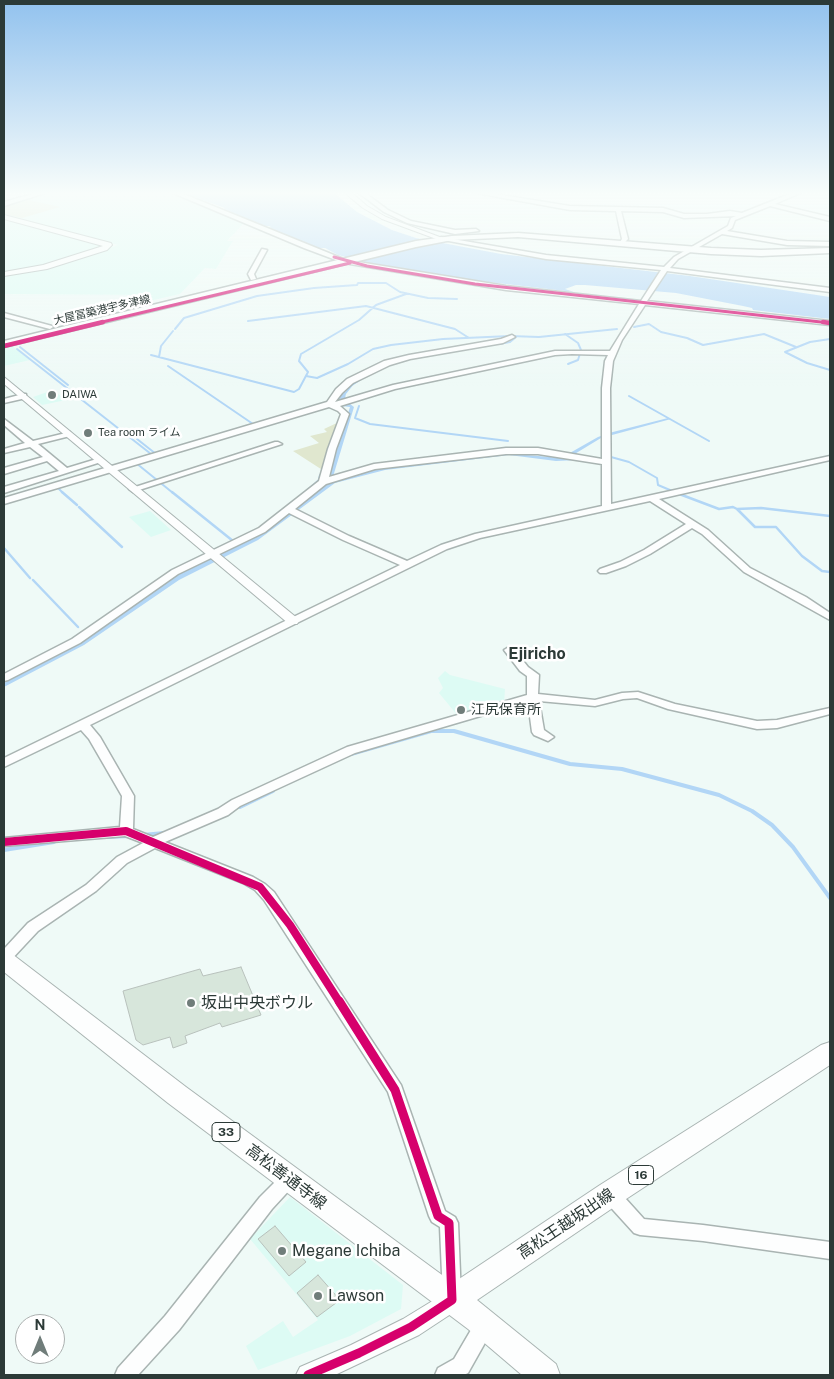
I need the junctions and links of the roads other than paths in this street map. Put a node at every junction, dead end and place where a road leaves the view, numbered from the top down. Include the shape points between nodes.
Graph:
1 (74, 257) edge
2 (260, 257) edge
3 (339, 257) edge
4 (350, 257) edge
5 (549, 257) edge
6 (677, 257) edge
7 (343, 259) junction
8 (665, 270) junction
9 (4, 274) edge
10 (275, 276) junction
11 (253, 279) junction
12 (830, 290) edge
13 (183, 299) junction
14 (641, 303) junction
15 (4, 315) edge
16 (830, 323) edge
17 (50, 327) junction
18 (62, 330) junction
19 (512, 337) dead end
20 (4, 338) edge
21 (4, 344) edge
22 (612, 353) junction
23 (4, 380) edge
24 (23, 396) junction
25 (4, 401) edge
26 (334, 404) junction
27 (4, 421) edge
28 (14, 430) junction
29 (4, 433) edge
30 (67, 434) junction
31 (31, 444) junction
32 (278, 444) dead end
33 (4, 451) edge
34 (48, 458) junction
35 (830, 458) edge
36 (820, 460) junction
37 (100, 461) junction
38 (607, 462) junction
39 (830, 465) edge
40 (110, 469) junction
41 (4, 470) edge
42 (64, 471) junction
43 (328, 480) junction
44 (133, 489) junction
45 (4, 490) edge
46 (652, 498) junction
47 (4, 501) edge
48 (607, 508) junction
49 (293, 511) junction
50 (692, 524) junction
51 (214, 558) junction
52 (408, 565) junction
53 (603, 571) dead end
54 (830, 617) edge
55 (292, 621) junction
56 (508, 650) dead end
57 (4, 678) edge
58 (534, 697) junction
59 (830, 711) edge
60 (83, 724) junction
61 (548, 737) dead end
62 (4, 763) edge
63 (132, 834) junction
64 (4, 842) edge
65 (154, 843) junction
66 (4, 959) edge
67 (830, 1052) edge
68 (288, 1178) junction
69 (610, 1194) junction
70 (830, 1251) edge
71 (452, 1300) junction
72 (486, 1325) junction
73 (529, 1370) edge
74 (125, 1375) edge
75 (308, 1375) edge
76 (445, 1375) edge

1 - 9 street
2 - 11 street via 251,274
3 - 7 street
4 - 7 main road, 大屋冨築港宇多津線
5 - 8 street
6 - 8 street
7 - 10 main road, 大屋冨築港宇多津線
7 - 14 street via 475,284
8 - 12 street
8 - 14 street
10 - 11 main road, 大屋冨築港宇多津線
10 - 13 main road, 大屋冨築港宇多津線
11 - 13 main road, 大屋冨築港宇多津線
13 - 17 main road, 大屋冨築港宇多津線
13 - 18 main road, 大屋冨築港宇多津線
14 - 16 street
14 - 22 street
15 - 17 street
17 - 18 main road
17 - 20 main road, 大屋冨築港宇多津線
18 - 21 main road, 大屋冨築港宇多津線
19 - 26 street via 387,364 350,381 339,391
22 - 26 street via 555,353 412,383
22 - 38 street via 606,388
23 - 24 street
24 - 25 street
24 - 30 street
26 - 40 street
26 - 43 street via 345,414 332,449
27 - 28 street
28 - 29 street
28 - 31 street
30 - 31 street
30 - 37 street
31 - 33 street
31 - 34 street
32 - 44 street
34 - 41 street
34 - 42 street
35 - 36 street
36 - 39 street
36 - 46 street
37 - 40 street
37 - 42 street
38 - 43 street via 538,451 506,451 374,467
38 - 48 street
40 - 44 street
40 - 47 street
42 - 45 street
43 - 49 street
44 - 51 street
46 - 48 street
46 - 50 street
48 - 52 street via 478,536 444,547
49 - 51 street
49 - 52 street
50 - 53 street via 647,552
50 - 54 street via 747,570
51 - 55 street
51 - 57 street via 157,583 76,641
52 - 55 street
55 - 60 street
56 - 58 street via 533,675
58 - 59 street via 594,703 638,695 672,707 757,725 777,724
58 - 61 street via 538,732
58 - 65 street via 350,750
60 - 62 street
60 - 63 street via 128,796
63 - 64 street
63 - 65 street
65 - 66 street via 122,860 91,888 33,927
65 - 71 street via 260,887 290,924 395,1090 438,1216 449,1224
66 - 68 main road, 高松善通寺線 / 33
67 - 69 main road, 高松王越坂出線 / 16
68 - 71 main road, 高松善通寺線 / 33
68 - 74 street via 172,1324
69 - 70 street via 640,1228 703,1233
69 - 71 main road, 高松王越坂出線 / 16
71 - 72 main road, 高松善通寺線 / 33
71 - 75 street via 411,1327 359,1354
72 - 73 main road, 高松善通寺線 / 33
72 - 76 street via 461,1366

